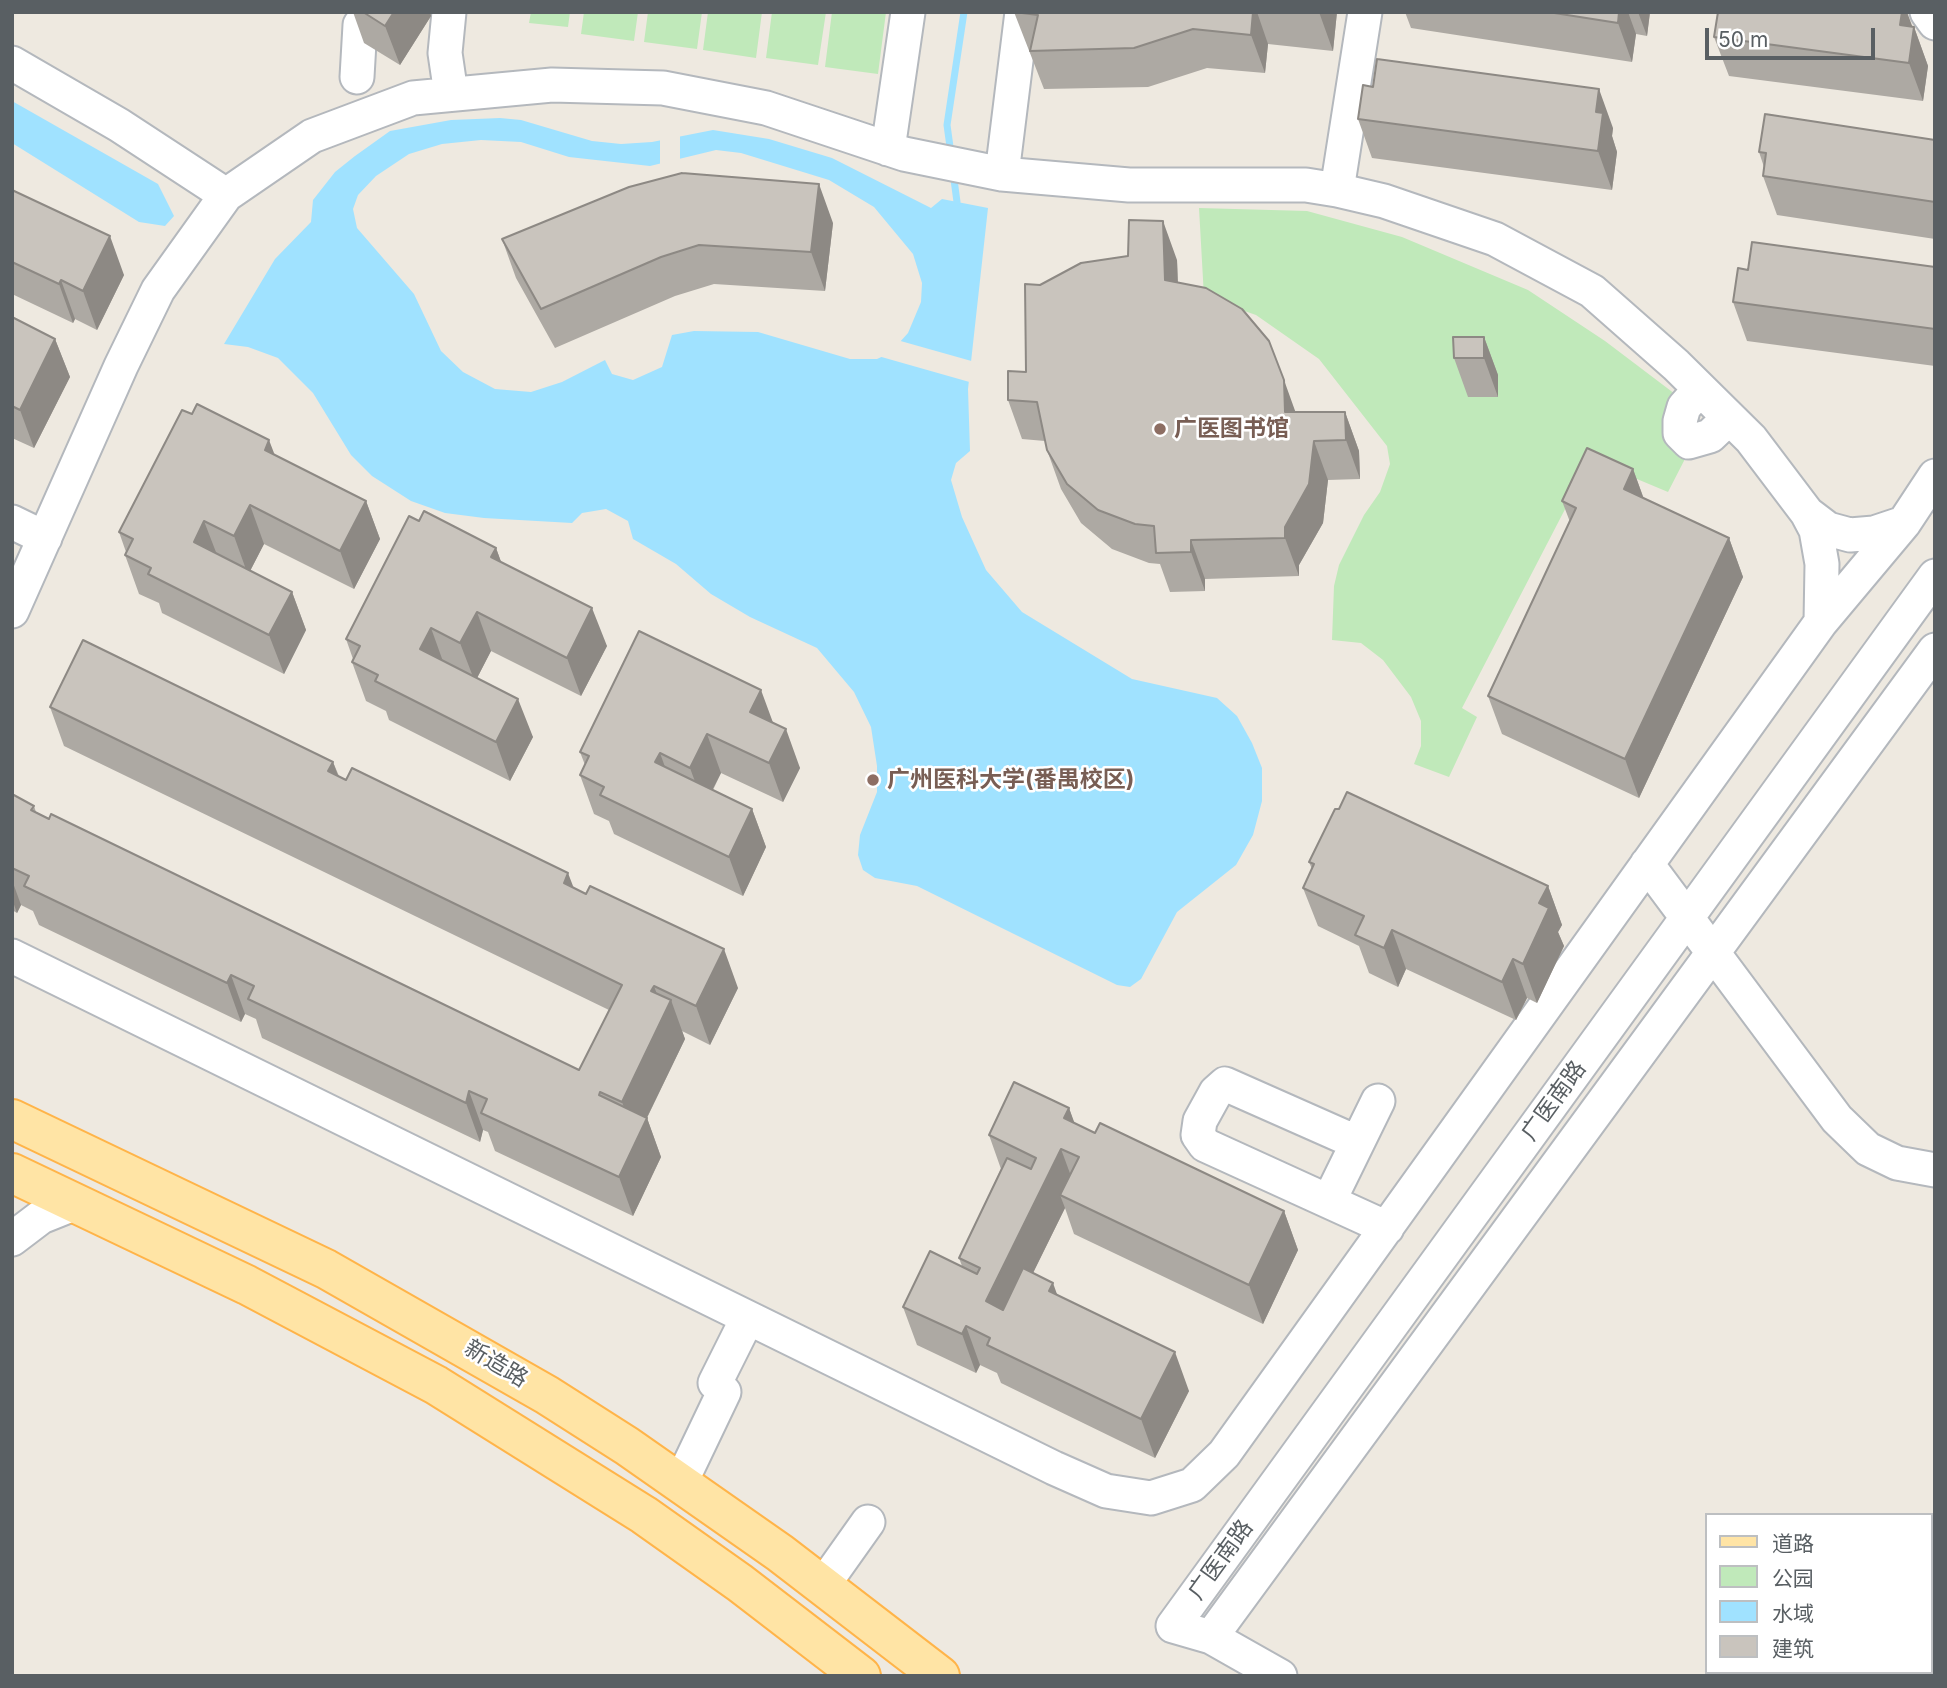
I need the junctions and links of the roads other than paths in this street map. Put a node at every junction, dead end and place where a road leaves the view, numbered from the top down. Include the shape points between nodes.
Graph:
1 (370, 12) edge
2 (449, 12) edge
3 (908, 12) edge
4 (1022, 12) edge
5 (1365, 12) edge
6 (1927, 12) edge
7 (1935, 23) edge
8 (12, 63) edge
9 (357, 77) dead end
10 (451, 94) junction
11 (896, 151) junction
12 (1002, 174) junction
13 (1337, 190) junction
14 (226, 195) junction
15 (1700, 389) junction
16 (1729, 418) junction
17 (1935, 476) edge
18 (1807, 513) junction
19 (12, 522) edge
20 (1904, 523) junction
21 (44, 538) junction
22 (1935, 576) edge
23 (12, 611) edge
24 (1821, 622) junction
25 (1935, 650) edge
26 (1647, 864) junction
27 (12, 956) edge
28 (1378, 1101) dead end
29 (12, 1119) edge
30 (1356, 1142) junction
31 (1935, 1170) edge
32 (12, 1173) edge
33 (1329, 1201) junction
34 (76, 1203) junction
35 (1387, 1228) junction
36 (12, 1238) edge
37 (747, 1319) junction
38 (681, 1482) junction
39 (869, 1522) dead end
40 (824, 1584) junction
41 (1211, 1637) junction
42 (861, 1676) edge
43 (940, 1676) edge
44 (1280, 1676) edge

1 - 9 street via 360,25
2 - 10 street via 445,53
3 - 11 street
4 - 12 street
5 - 13 street
6 - 7 street
8 - 14 street
10 - 11 street via 552,85 663,88 766,108
10 - 14 street via 413,98 312,136
11 - 12 street
12 - 13 street via 1129,185 1307,185
13 - 15 street via 1495,239 1592,291
14 - 21 street via 158,290
15 - 16 street
15 - 16 street via 1684,407 1680,433 1689,442 1710,436
16 - 18 street via 1751,439
17 - 20 street
18 - 20 street via 1828,529 1850,535 1874,534
18 - 24 street via 1816,530 1822,564
19 - 21 street
20 - 24 street
21 - 23 street
22 - 41 street, 广医南路 via 1173,1626
24 - 26 street
25 - 41 street, 广医南路
26 - 31 street via 1837,1119 1868,1149 1897,1163
26 - 35 street
27 - 37 street
28 - 30 street
29 - 38 main road, 新造路 via 374,1294 547,1395
30 - 33 street
30 - 33 street via 1225,1084 1200,1121 1198,1135 1205,1144
32 - 34 main road
33 - 35 street
34 - 36 street via 41,1217
34 - 42 main road via 302,1313 502,1424 684,1543
35 - 37 street via 1224,1454 1192,1485 1151,1498 1106,1491
37 - 38 street
38 - 40 main road, 新造路
39 - 40 street
40 - 43 main road, 新造路
41 - 44 street

